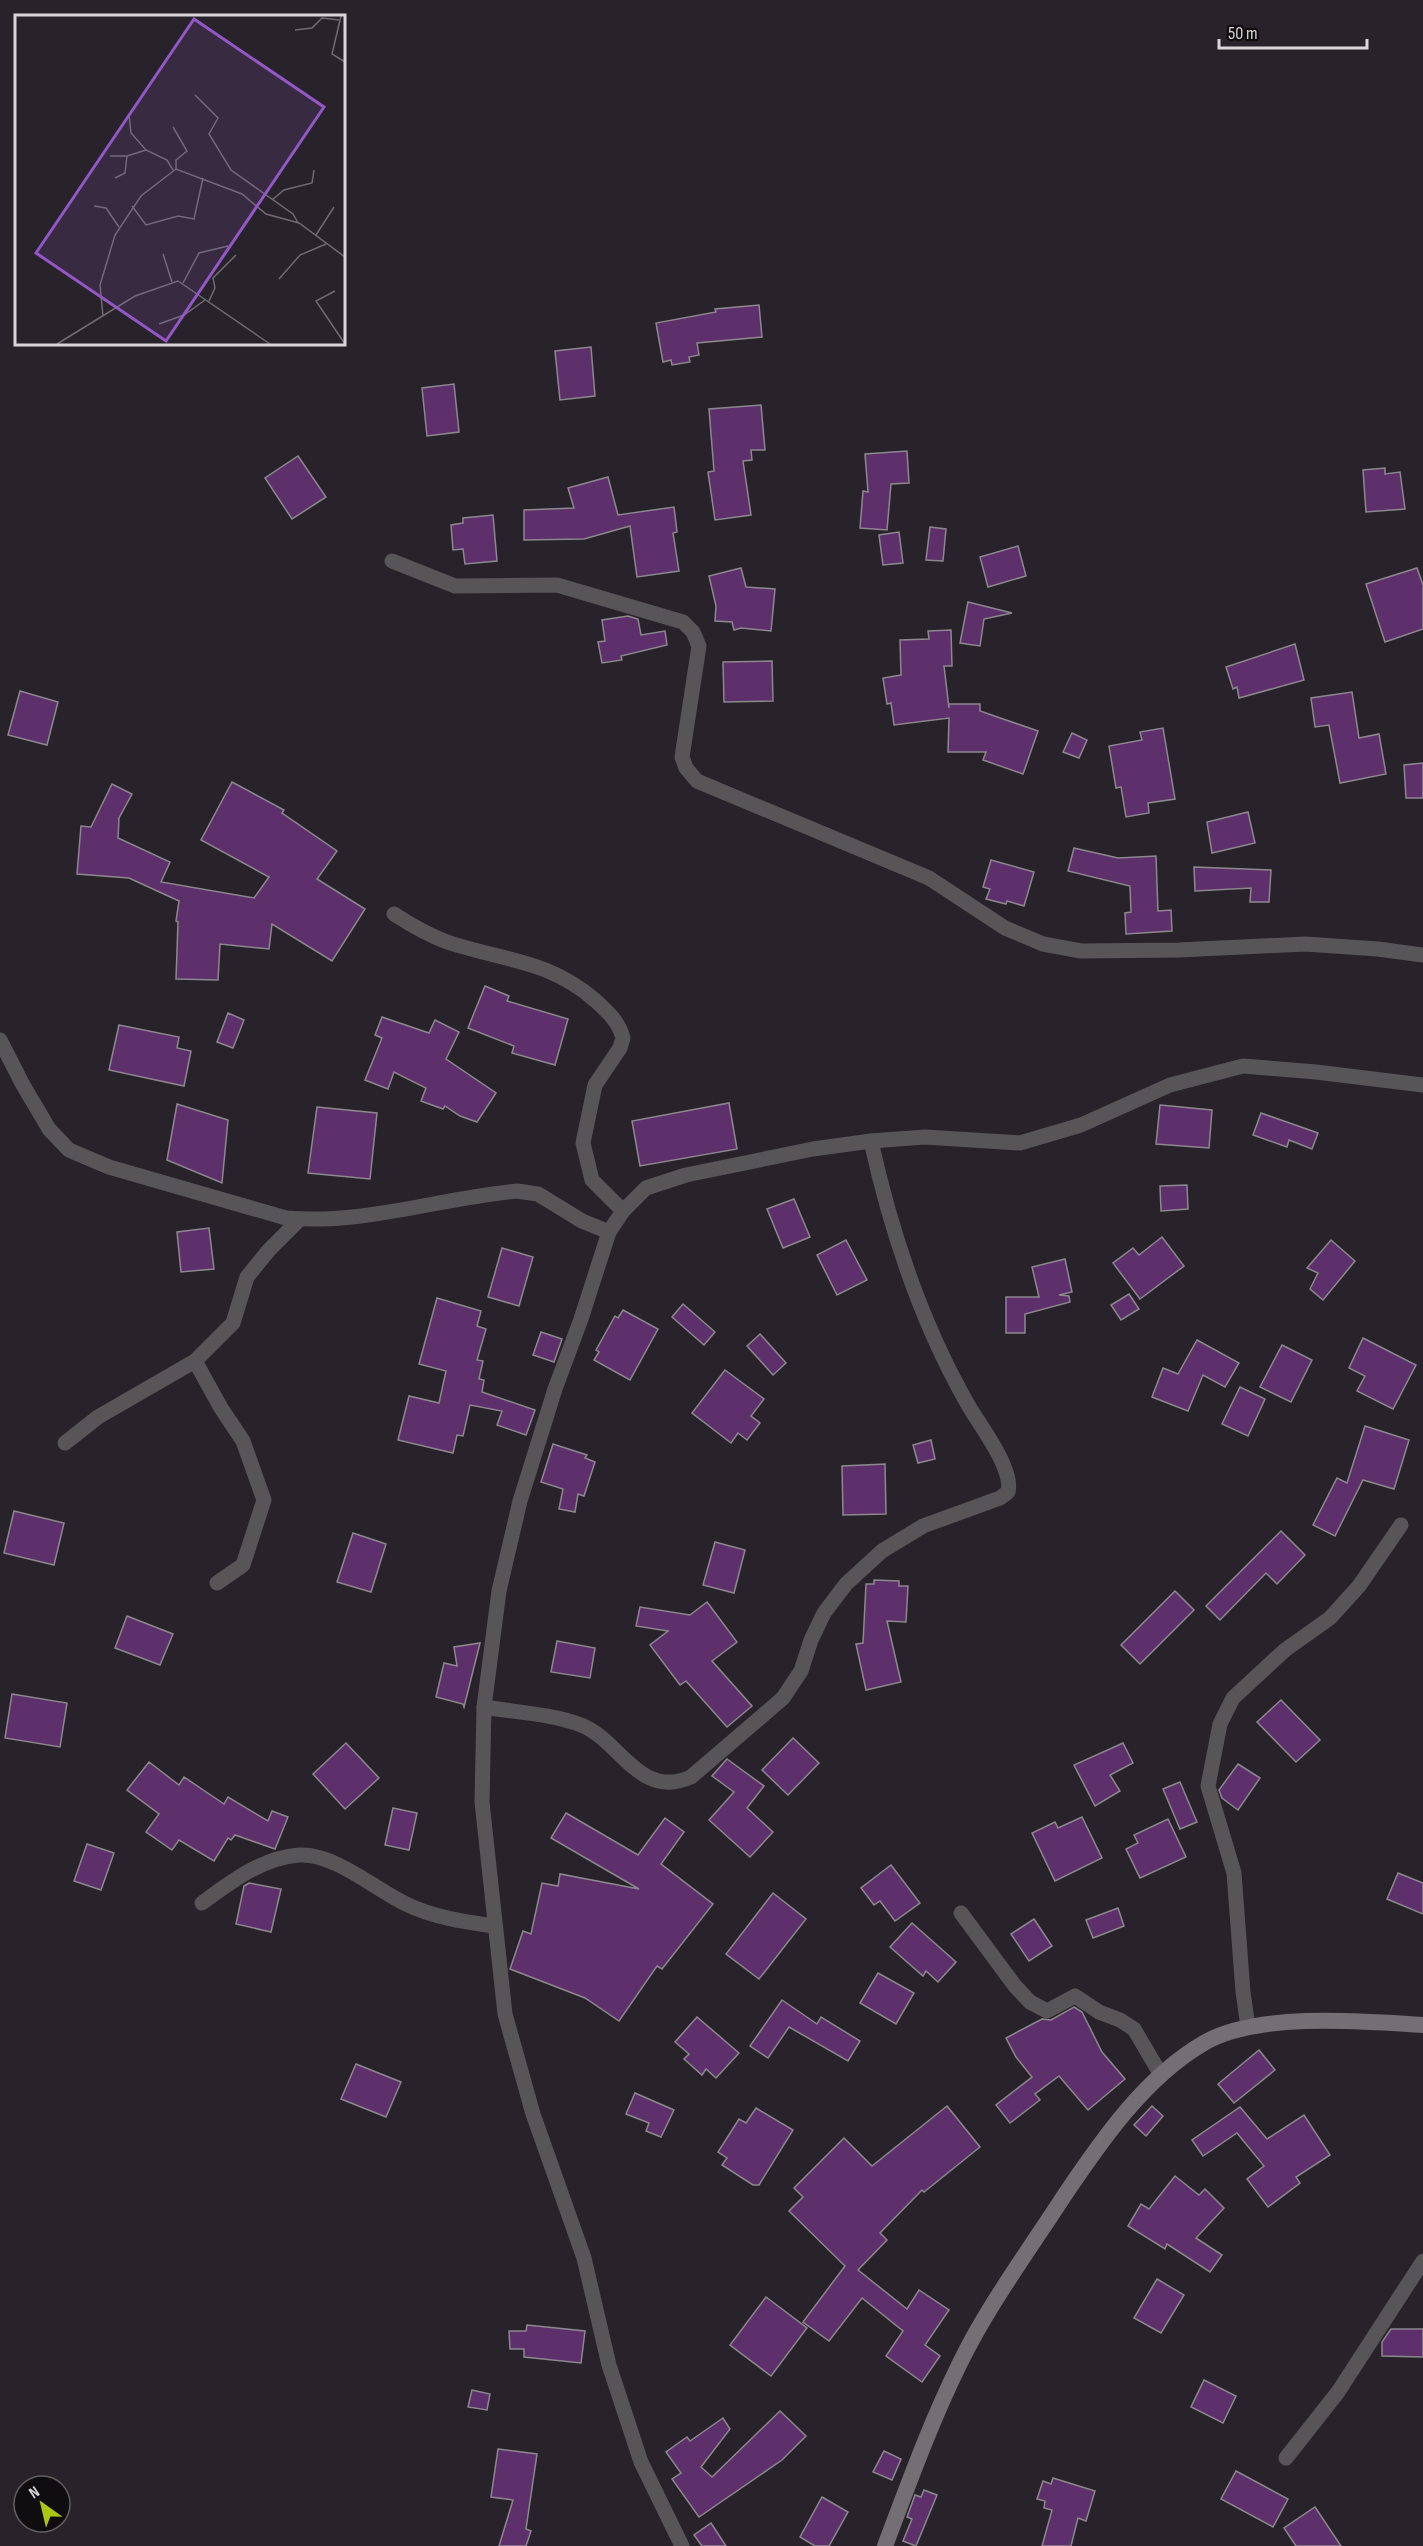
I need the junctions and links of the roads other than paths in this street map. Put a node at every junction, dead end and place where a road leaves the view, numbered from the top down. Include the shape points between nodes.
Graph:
1 (392, 561) dead end
2 (394, 914) dead end
3 (1423, 955) edge
4 (0, 1040) edge
5 (1423, 1085) edge
6 (871, 1141) junction
7 (623, 1211) junction
8 (300, 1219) junction
9 (609, 1232) junction
10 (195, 1361) junction
11 (65, 1443) dead end
12 (1401, 1525) dead end
13 (217, 1583) dead end
14 (484, 1707) junction
15 (202, 1903) dead end
16 (961, 1913) dead end
17 (494, 1926) junction
18 (1423, 2025) edge
19 (1248, 2027) junction
20 (1161, 2075) junction
21 (1423, 2261) edge
22 (1286, 2457) dead end
23 (682, 2546) edge
24 (885, 2546) edge

1 - 3 street via 455,586 557,585 683,622 699,646 682,756 697,781 929,878 1005,928 1043,944 1081,951 1305,944
2 - 7 street via 441,940 556,973 579,987 614,1018 623,1038 595,1085 583,1143 591,1180
4 - 8 street via 49,1129 69,1150 109,1167
5 - 6 street via 1243,1066 1170,1086 1081,1125 1020,1143 925,1137
6 - 7 street via 686,1175 646,1188
6 - 14 street via 905,1265 965,1400 1006,1466 1011,1482 1008,1492 923,1526 882,1551 846,1584 824,1613 801,1671 783,1698 691,1777 680,1782 651,1778 634,1769 594,1730 577,1723
7 - 9 street
8 - 9 street via 375,1214 517,1191 538,1194 582,1221
8 - 10 street via 246,1277 233,1323
9 - 14 street via 520,1501 499,1591
10 - 11 street via 98,1417
10 - 13 street via 243,1441 264,1500 243,1565
12 - 19 street via 1359,1586 1330,1618 1284,1650 1233,1698 1220,1724 1208,1786 1234,1873
14 - 17 street via 482,1802
15 - 17 street via 246,1872 300,1855 343,1868 407,1905
16 - 20 street via 1030,2002 1047,2011 1075,1996 1120,2020 1134,2029
17 - 23 street via 505,2014 533,2114 584,2258 609,2365 641,2462
18 - 19 main road via 1308,2022
19 - 20 main road via 1205,2042
20 - 24 main road via 1100,2143 1015,2270 959,2364
21 - 22 street via 1338,2392

